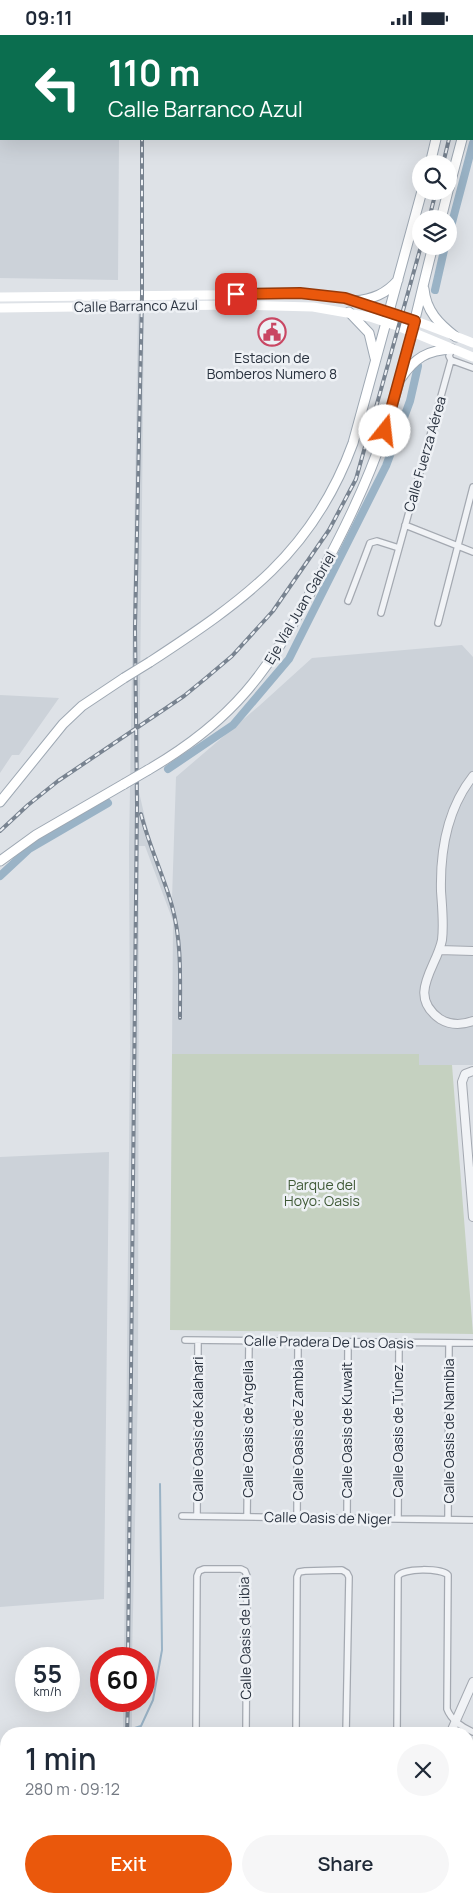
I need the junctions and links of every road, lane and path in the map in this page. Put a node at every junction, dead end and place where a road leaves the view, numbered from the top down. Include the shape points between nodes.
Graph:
1 (436, 140) edge
2 (462, 140) edge
3 (432, 155) edge
4 (457, 157) edge
5 (420, 200) edge
6 (431, 255) edge
7 (400, 278) junction
8 (424, 280) junction
9 (0, 297) edge
10 (354, 301) junction
11 (0, 308) edge
12 (349, 312) junction
13 (390, 313) junction
14 (415, 321) junction
15 (387, 323) junction
16 (412, 332) junction
17 (456, 337) junction
18 (473, 343) edge
19 (452, 349) junction
20 (473, 357) edge
21 (452, 360) junction
22 (376, 363) junction
23 (473, 368) edge
24 (398, 382) junction
25 (473, 487) edge
26 (405, 525) junction
27 (457, 545) junction
28 (399, 548) junction
29 (473, 551) edge
30 (348, 601) dead end
31 (381, 613) dead end
32 (438, 623) dead end
33 (473, 776) edge
34 (0, 802) edge
35 (0, 861) edge
36 (439, 950) junction
37 (473, 951) edge
38 (473, 1021) edge
39 (473, 1071) edge
40 (471, 1173) edge
41 (473, 1217) edge
42 (185, 1341) dead end
43 (198, 1341) junction
44 (249, 1341) junction
45 (298, 1341) junction
46 (348, 1342) junction
47 (398, 1343) junction
48 (449, 1343) junction
49 (473, 1343) edge
50 (182, 1516) dead end
51 (197, 1516) junction
52 (247, 1517) junction
53 (297, 1518) junction
54 (347, 1518) junction
55 (398, 1519) junction
56 (448, 1519) junction
57 (473, 1520) edge
58 (473, 1682) edge
59 (456, 1721) junction
60 (196, 1727) edge
61 (246, 1727) edge
62 (296, 1727) edge
63 (346, 1727) edge
64 (397, 1727) edge
65 (454, 1727) edge
66 (465, 1727) edge

1 - 3 main road
2 - 4 main road
5 - 7 main road
6 - 8 main road, Eje Vial Juan Gabriel
7 - 10 main road via 384,293
7 - 13 main road
8 - 14 main road, Eje Vial Juan Gabriel
8 - 17 main road via 431,313
9 - 10 main road, Calle Barranco Azul via 300,293
10 - 13 main road, Calle Barranco Azul
11 - 12 main road, Calle Barranco Azul via 249,305
12 - 15 main road, Calle Barranco Azul
12 - 22 main road via 369,333
13 - 14 main road, Calle Barranco Azul
13 - 15 main road
14 - 16 main road, Eje Vial Juan Gabriel
14 - 17 main road, Calle Barranco Azul
15 - 16 main road, Calle Barranco Azul
15 - 22 main road
16 - 19 main road, Calle Barranco Azul
16 - 24 main road, Eje Vial Juan Gabriel
17 - 18 main road, Calle Barranco Azul
19 - 20 main road, Calle Barranco Azul
19 - 21 street, Calle Fuerza Aérea via 449,356
19 - 24 main road via 435,350 420,357
21 - 23 street
21 - 26 street, Calle Fuerza Aérea
22 - 34 main road, bridge via 343,468 302,537 271,574 214,619 82,707 63,724
24 - 35 main road, Eje Vial Juan Gabriel, bridge via 385,431 363,490 280,649 259,678 223,717 187,746 36,835
25 - 27 street
26 - 27 street
26 - 28 street, Calle Fuerza Aérea
27 - 29 street
27 - 32 street
28 - 30 street via 377,541 370,543
28 - 31 street, Calle Fuerza Aérea
33 - 36 street via 455,805 442,853 442,939
36 - 37 street
36 - 38 street via 426,978 425,993 429,1007 445,1021 456,1024
39 - 40 street via 465,1074 462,1082
40 - 41 street
42 - 43 street, Calle Pradera De Los Oasis
43 - 44 street, Calle Pradera De Los Oasis
43 - 51 street, Calle Oasis de Kalahari
44 - 45 street, Calle Pradera De Los Oasis
44 - 52 street, Calle Oasis de Argelia
45 - 46 street, Calle Pradera De Los Oasis
45 - 53 street, Calle Oasis de Zambia
46 - 47 street, Calle Pradera De Los Oasis
46 - 54 street, Calle Oasis de Kuwait
47 - 48 street, Calle Pradera De Los Oasis
47 - 55 street, Calle Oasis de Túnez
48 - 49 street, Calle Pradera De Los Oasis
48 - 56 street, Calle Oasis de Namibia
50 - 51 street, Calle Oasis de Niger
51 - 52 street, Calle Oasis de Niger
52 - 53 street, Calle Oasis de Niger
53 - 54 street, Calle Oasis de Niger
54 - 55 street, Calle Oasis de Niger
55 - 56 street, Calle Oasis de Niger
56 - 57 street, Calle Oasis de Niger
58 - 59 street
59 - 64 street via 448,1713 446,1705 448,1575 439,1570 403,1571 398,1579
59 - 65 street
59 - 66 street
60 - 61 street, Calle Oasis de Libia via 197,1576 204,1569 240,1569 247,1576
62 - 63 street via 297,1577 302,1571 342,1570 349,1577

